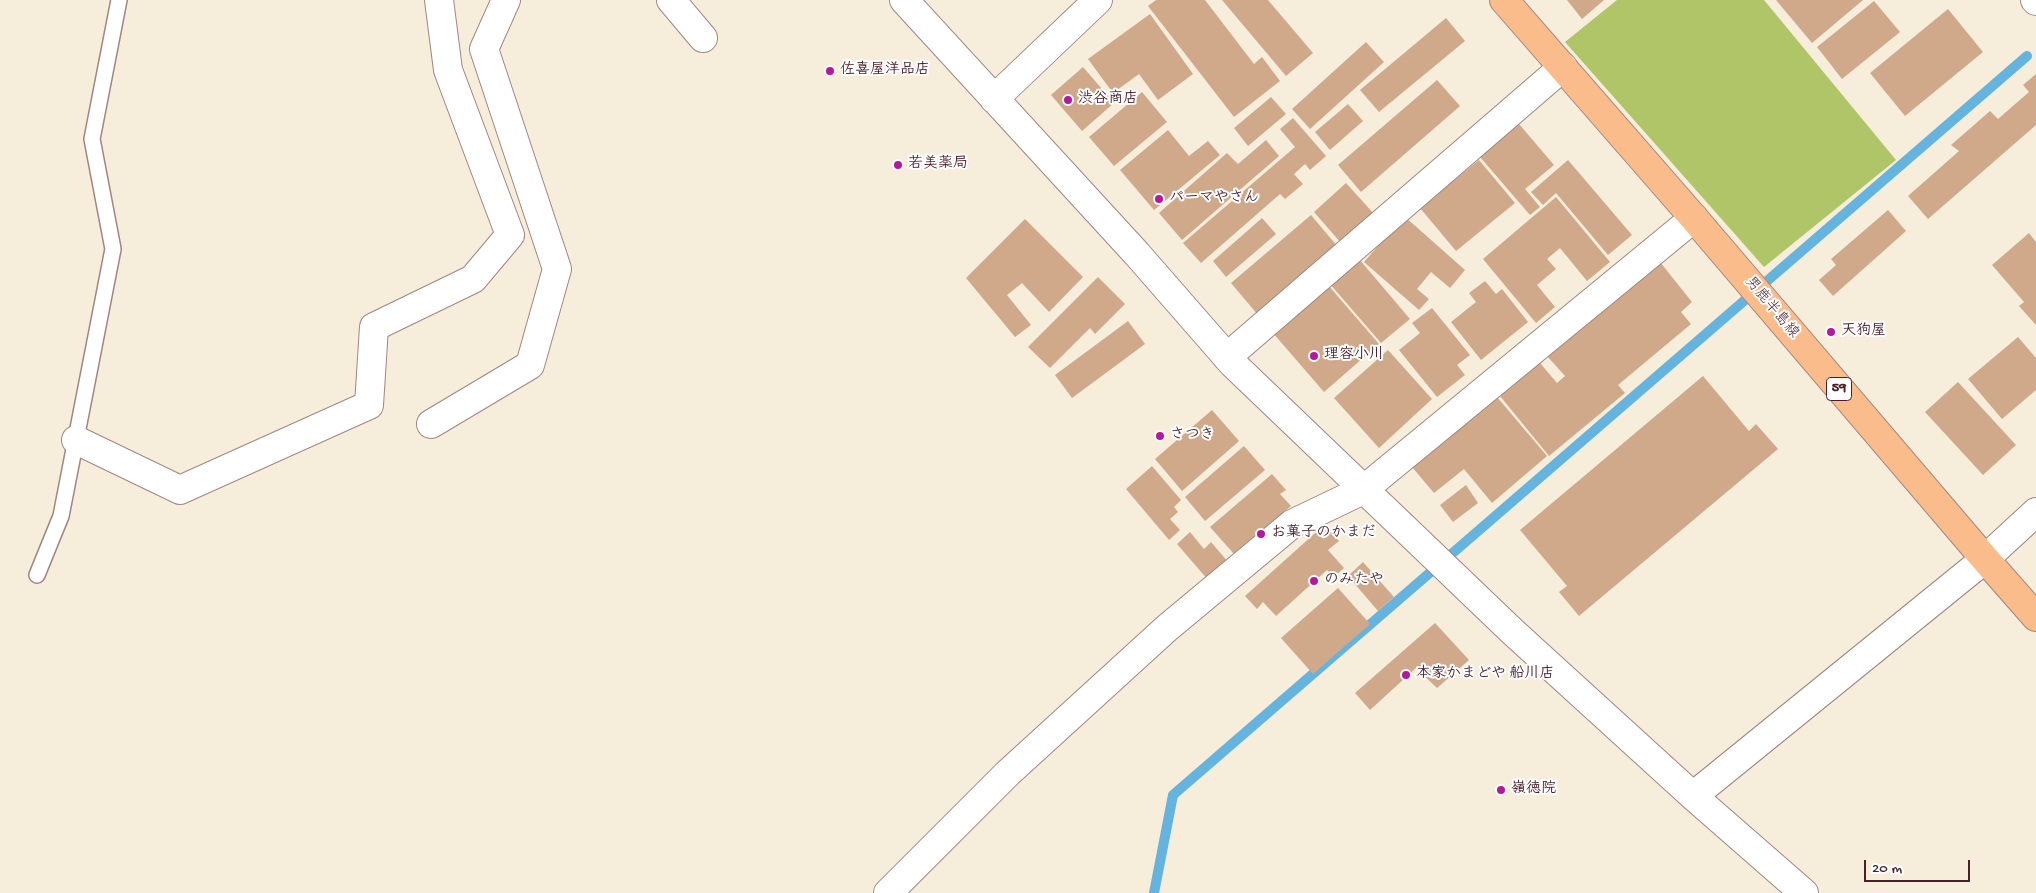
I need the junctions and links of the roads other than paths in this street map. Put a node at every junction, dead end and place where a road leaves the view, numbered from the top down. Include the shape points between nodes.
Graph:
1 (119, 0) edge
2 (439, 0) edge
3 (506, 0) edge
4 (904, 0) edge
5 (1098, 0) edge
6 (1504, 0) edge
7 (676, 2) edge
8 (703, 38) dead end
9 (1563, 67) junction
10 (994, 100) junction
11 (1694, 218) junction
12 (1227, 357) junction
13 (431, 424) dead end
14 (76, 440) junction
15 (1363, 490) junction
16 (2036, 512) edge
17 (1985, 560) junction
18 (37, 575) dead end
19 (2036, 617) edge
20 (1693, 796) junction
21 (888, 893) edge
22 (1804, 893) edge

1 - 14 lane via 92,139 113,249
2 - 14 street via 448,70 510,235 473,279 374,327 369,405 180,490
3 - 13 street via 484,49 557,269 530,365
4 - 10 street
5 - 10 street
6 - 9 main road, 男鹿半島線 / 59
7 - 8 street
9 - 11 main road, 男鹿半島線 / 59
9 - 12 street
10 - 12 street via 1137,254
11 - 15 street
11 - 17 main road, 男鹿半島線 / 59
12 - 15 street
14 - 18 lane via 60,516
15 - 20 street via 1520,639
15 - 21 street via 1292,524 1166,628 1008,773
16 - 17 street
17 - 19 main road, 男鹿半島線 / 59
17 - 20 street
20 - 22 street

